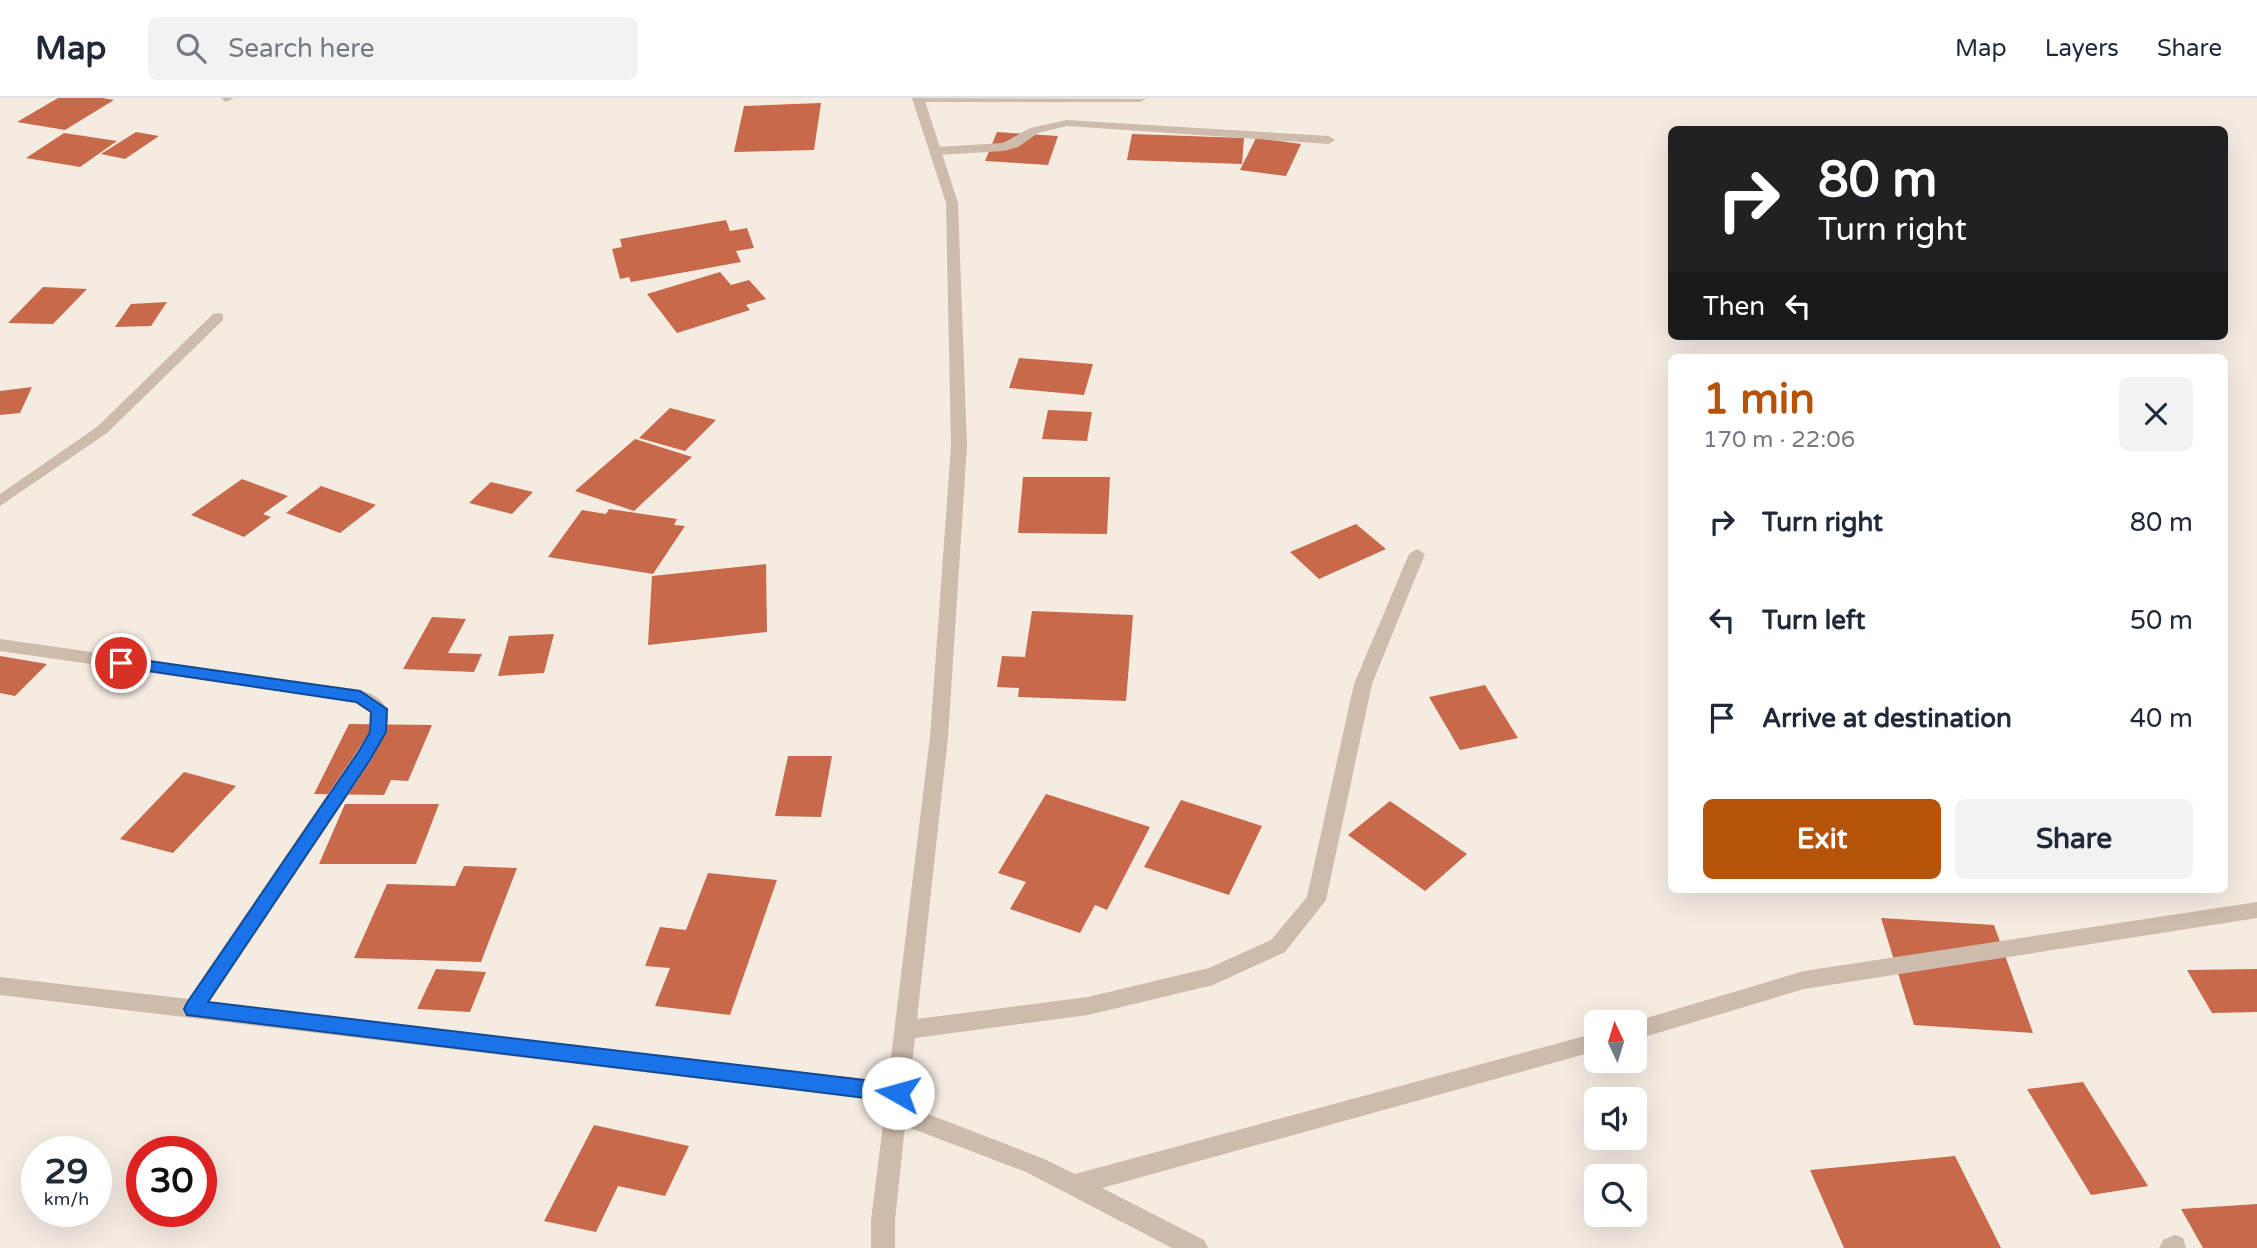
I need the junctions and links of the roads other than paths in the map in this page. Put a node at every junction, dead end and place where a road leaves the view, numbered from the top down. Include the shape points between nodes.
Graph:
1 (918, 99) edge
2 (1140, 99) edge
3 (1329, 140) dead end
4 (937, 150) junction
5 (218, 317) dead end
6 (0, 501) edge
7 (1418, 554) dead end
8 (0, 645) edge
9 (2257, 910) edge
10 (0, 986) edge
11 (193, 1009) junction
12 (1647, 1027) edge
13 (905, 1030) junction
14 (1584, 1045) edge
15 (897, 1103) junction
16 (1075, 1185) junction
17 (883, 1248) edge
18 (1196, 1248) edge

1 - 2 street
1 - 4 street
3 - 4 street via 1067,123 1034,130 1004,147
4 - 13 street via 951,203 959,446 939,737
5 - 6 street via 102,430
7 - 13 street via 1363,684 1316,900 1278,946 1213,976 1088,1006
8 - 11 street via 360,696 379,709 378,732 365,756
9 - 12 street via 1804,980
10 - 11 street
11 - 15 street
13 - 15 street
14 - 16 street
15 - 16 street
15 - 17 street
16 - 18 street

